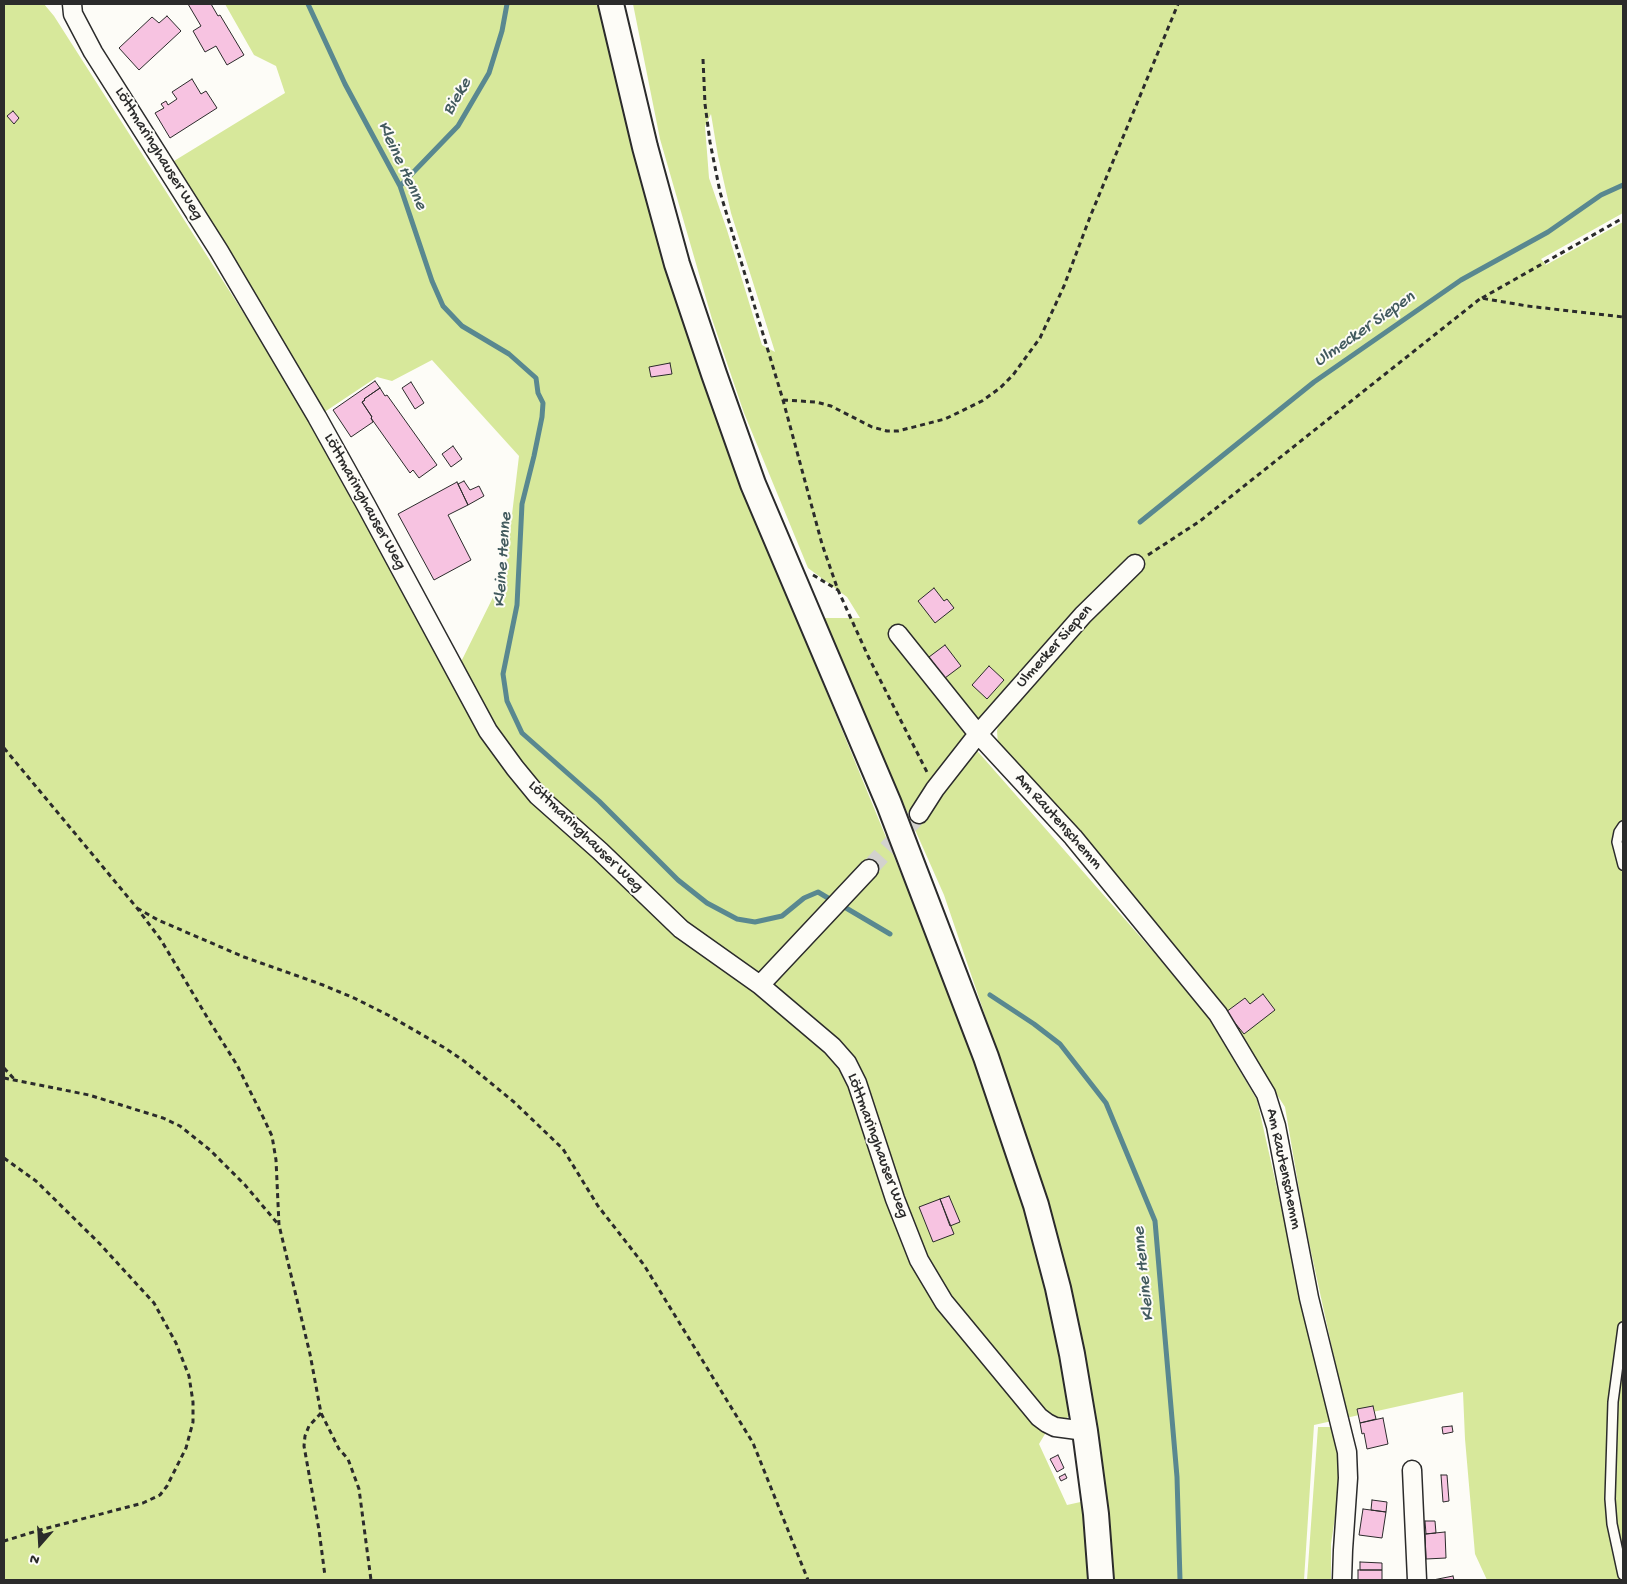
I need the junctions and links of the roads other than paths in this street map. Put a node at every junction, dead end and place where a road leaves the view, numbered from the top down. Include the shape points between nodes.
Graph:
1 (72, 4) edge
2 (612, 4) edge
3 (1135, 564) road end
4 (898, 634) dead end
5 (978, 734) junction
6 (919, 814) tunnel mouth
7 (1623, 826) edge
8 (1623, 866) edge
9 (869, 869) tunnel mouth
10 (760, 985) junction
11 (1623, 1327) edge
12 (1085, 1431) junction
13 (1412, 1470) dead end
14 (1623, 1575) edge
15 (1101, 1580) edge
16 (1342, 1580) edge
17 (1418, 1580) edge

1 - 10 street, Löttmaringhauser Weg via 73,14 93,52 219,251 317,417 488,731 538,796 681,929
2 - 12 main road via 645,147 677,264 752,484 889,804 986,1057 1036,1205 1058,1288
3 - 5 street, Ulmecker Siepen via 1083,615
4 - 5 street
5 - 6 street, Ulmecker Siepen
5 - 16 street, Am Rautenschemm via 1073,837 1218,1014 1266,1094 1276,1126 1309,1298 1347,1452
7 - 8 lane via 1617,842
9 - 10 street
10 - 12 street, Löttmaringhauser Weg via 832,1046 847,1063 857,1083 919,1260 944,1302 1039,1417 1055,1426
11 - 14 lane via 1614,1402 1610,1499
12 - 15 main road
13 - 17 street

